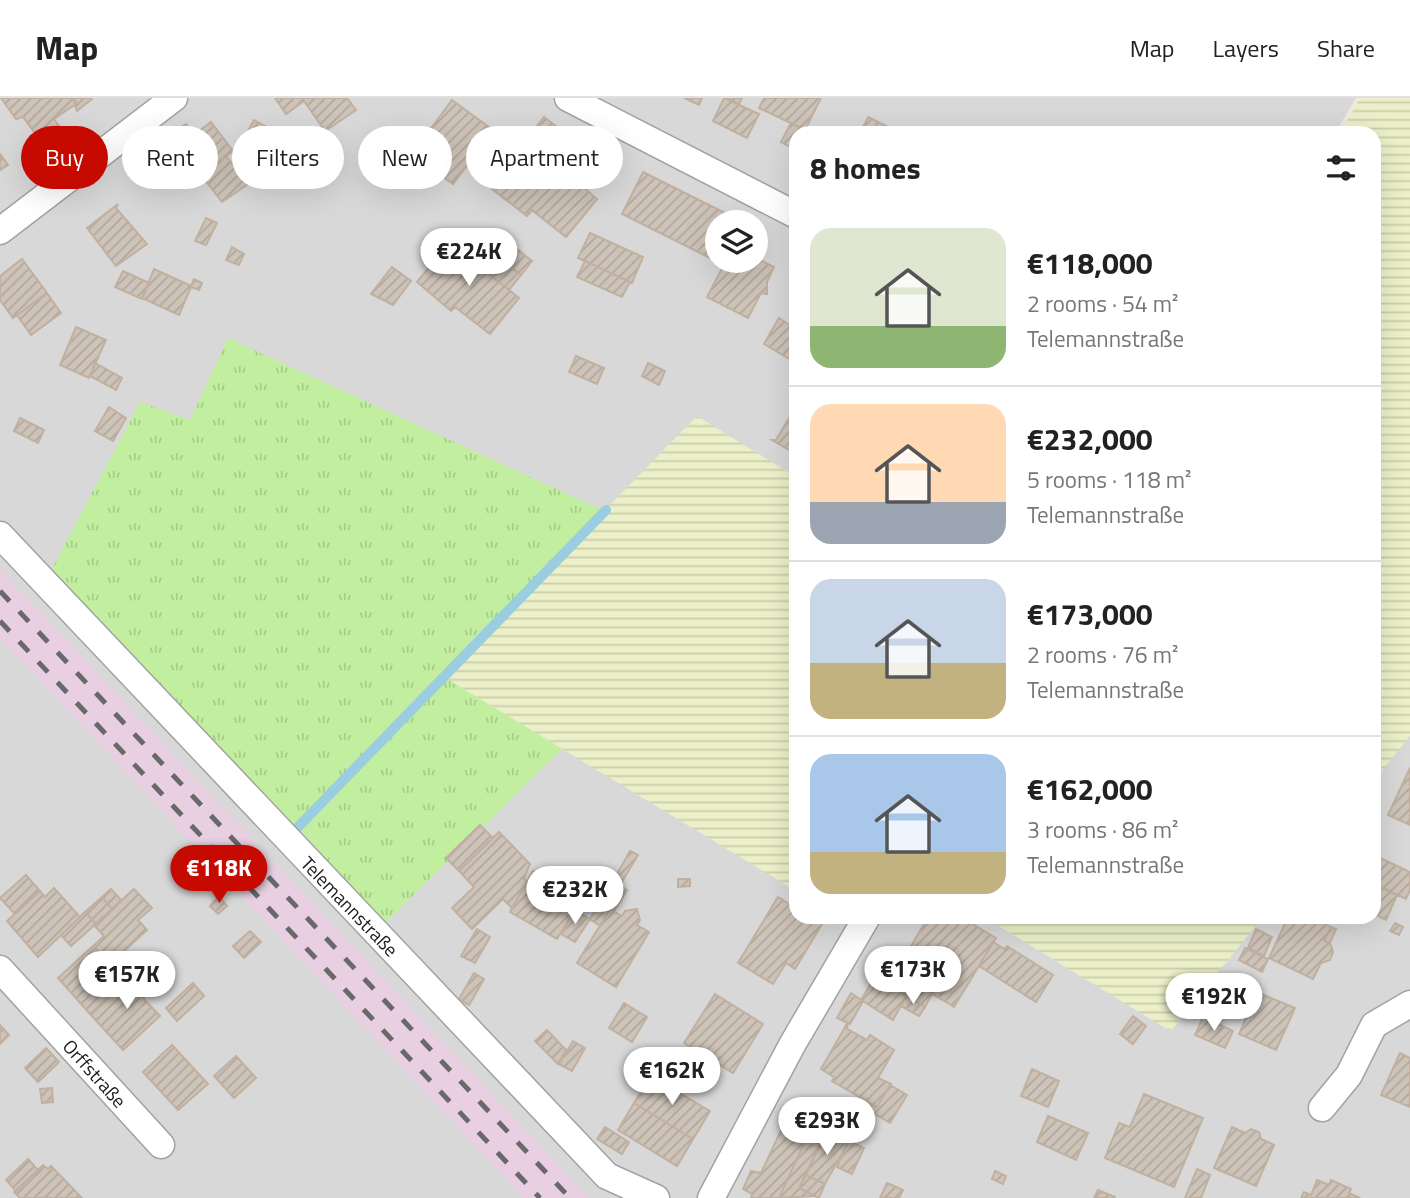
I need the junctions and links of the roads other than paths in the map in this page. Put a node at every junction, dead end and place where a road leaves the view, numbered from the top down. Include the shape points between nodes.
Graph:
1 (174, 98) edge
2 (568, 98) edge
3 (789, 211) edge
4 (0, 231) edge
5 (0, 535) edge
6 (863, 924) edge
7 (0, 969) edge
8 (1410, 1004) edge
9 (1322, 1108) dead end
10 (161, 1146) dead end
11 (656, 1198) edge
12 (711, 1198) edge

1 - 4 street
2 - 3 street
5 - 11 street, Telemannstraße via 607,1176
6 - 12 street
7 - 10 street, Orffstraße
8 - 9 street via 1374,1025 1349,1075

